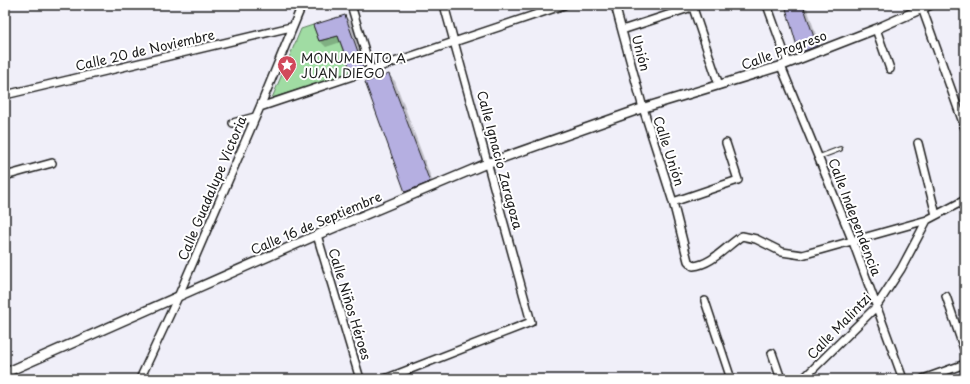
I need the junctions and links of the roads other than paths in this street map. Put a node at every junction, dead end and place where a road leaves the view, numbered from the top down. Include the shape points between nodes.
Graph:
1 (302, 5) edge
2 (351, 5) edge
3 (444, 5) edge
4 (564, 5) edge
5 (615, 5) edge
6 (767, 5) edge
7 (692, 6) edge
8 (926, 7) edge
9 (292, 27) junction
10 (876, 29) junction
11 (622, 30) junction
12 (455, 42) junction
13 (784, 65) junction
14 (890, 69) dead end
15 (371, 71) junction
16 (719, 85) junction
17 (5, 96) edge
18 (260, 107) junction
19 (643, 108) junction
20 (255, 117) junction
21 (233, 123) dead end
22 (965, 128) edge
23 (726, 143) dead end
24 (918, 143) dead end
25 (840, 149) dead end
26 (818, 157) junction
27 (52, 163) dead end
28 (488, 163) junction
29 (5, 176) edge
30 (965, 200) edge
31 (673, 202) junction
32 (936, 215) junction
33 (927, 220) junction
34 (317, 235) junction
35 (853, 242) junction
36 (946, 296) dead end
37 (178, 297) junction
38 (705, 301) dead end
39 (876, 307) junction
40 (965, 352) edge
41 (772, 353) dead end
42 (965, 364) edge
43 (5, 373) edge
44 (140, 379) edge
45 (360, 379) edge
46 (385, 379) edge
47 (731, 379) edge
48 (781, 379) edge
49 (803, 379) edge
50 (903, 379) edge
51 (922, 379) edge

1 - 9 street, Calle Guadalupe Victoria
2 - 15 street
3 - 12 street, Calle Ignacio Zaragoza
4 - 12 street
5 - 11 street, Unión
6 - 13 street, Calle Independencia
7 - 11 street
7 - 16 street
8 - 10 street, Calle Progreso
8 - 22 street
9 - 17 street, Calle 20 de Noviembre
9 - 18 street, Calle Guadalupe Victoria
10 - 13 street, Calle Progreso
10 - 14 street
11 - 19 street, Unión
12 - 15 street
12 - 28 street, Calle Ignacio Zaragoza
13 - 16 street, Calle Progreso
13 - 26 street, Calle Independencia
15 - 18 street
16 - 19 street, Calle Progreso
18 - 20 street, Calle Guadalupe Victoria
19 - 28 street, Calle 16 de Septiembre
19 - 31 street, Calle Unión
20 - 21 street
20 - 37 street, Calle Guadalupe Victoria
23 - 31 street via 738,180
24 - 32 street
25 - 26 lane
26 - 35 street, Calle Independencia
27 - 29 street
28 - 34 street, Calle 16 de Septiembre
28 - 46 street, Calle Ignacio Zaragoza via 531,322
30 - 32 street
31 - 35 street, Calle Unión via 688,260 693,266 703,265 742,236 756,239 782,252 802,255
32 - 33 street
33 - 35 street
33 - 39 street, Calle Malintzi via 901,269
34 - 37 street, Calle 16 de Septiembre
34 - 45 street, Calle Niños Héroes
35 - 39 street, Calle Independencia
36 - 40 street
37 - 43 street, Calle 16 de Septiembre
37 - 44 street, Calle Guadalupe Victoria
38 - 47 street
39 - 49 street, Calle Malintzi
39 - 50 street, Calle Independencia
41 - 48 street
42 - 51 street

